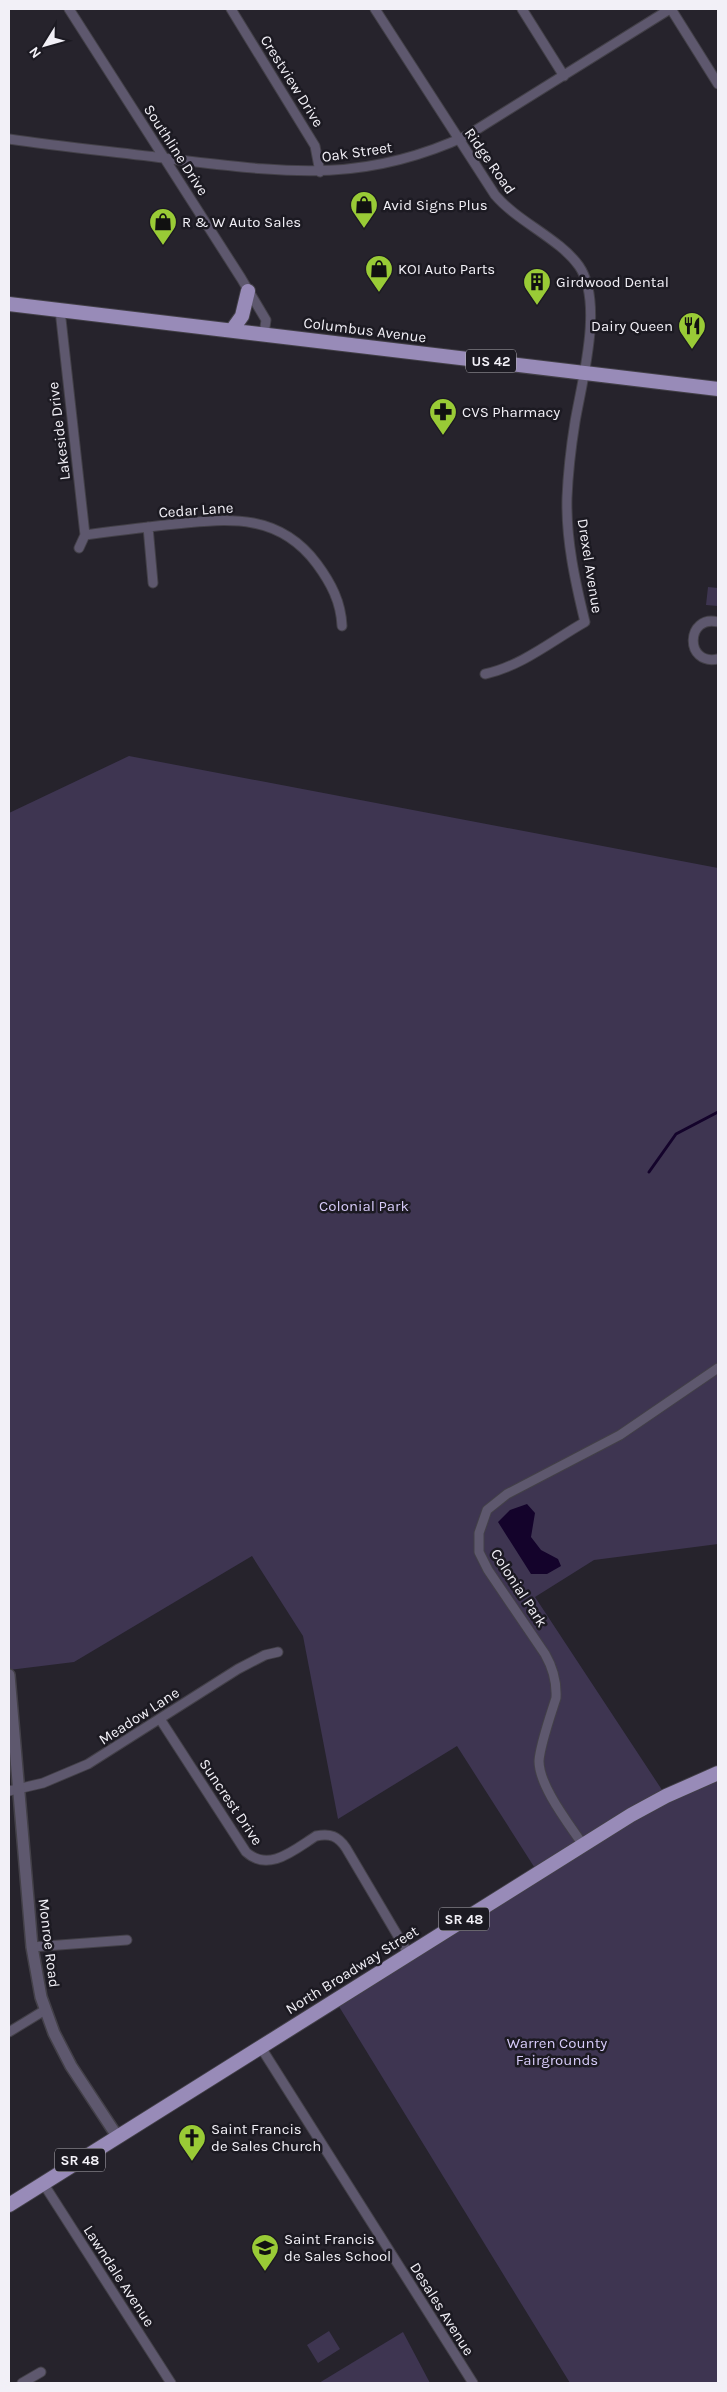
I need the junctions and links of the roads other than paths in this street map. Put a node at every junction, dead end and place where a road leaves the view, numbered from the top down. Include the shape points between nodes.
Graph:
1 (69, 9) edge
2 (231, 9) edge
3 (375, 9) edge
4 (522, 9) edge
5 (671, 9) edge
6 (564, 76) junction
7 (718, 84) edge
8 (9, 138) edge
9 (458, 140) junction
10 (166, 158) junction
11 (320, 172) junction
12 (248, 291) junction
13 (9, 304) edge
14 (60, 310) junction
15 (232, 330) junction
16 (264, 334) junction
17 (584, 373) junction
18 (718, 389) edge
19 (148, 527) junction
20 (85, 535) junction
21 (79, 548) dead end
22 (154, 584) dead end
23 (718, 622) edge
24 (342, 626) dead end
25 (718, 659) edge
26 (485, 674) dead end
27 (718, 1368) edge
28 (278, 1652) dead end
29 (9, 1675) edge
30 (160, 1719) junction
31 (718, 1773) edge
32 (14, 1790) edge
33 (583, 1845) junction
34 (127, 1940) dead end
35 (32, 1947) junction
36 (408, 1953) junction
37 (45, 2010) junction
38 (9, 2032) edge
39 (260, 2046) junction
40 (117, 2136) junction
41 (43, 2183) junction
42 (9, 2205) edge
43 (41, 2372) dead end
44 (22, 2383) edge
45 (171, 2383) edge
46 (473, 2383) edge

1 - 10 street, Southline Drive
2 - 11 street, Crestview Drive via 315,146
3 - 9 street, Ridge Road
4 - 6 street
5 - 6 street, Oak Street
5 - 7 street
6 - 9 street, Oak Street
8 - 10 street, Oak Street
9 - 11 street, Oak Street via 405,159
9 - 17 street, Ridge Road via 505,206 570,255 579,266 590,300
10 - 11 street, Oak Street
10 - 12 street, Southline Drive
12 - 15 main road via 242,316
12 - 16 street, Southline Drive via 266,320
13 - 14 main road, Columbus Avenue / US 42
14 - 15 main road, Columbus Avenue / US 42
14 - 20 street, Lakeside Drive
15 - 16 main road, Columbus Avenue / US 42
16 - 17 main road, Columbus Avenue / US 42
17 - 18 main road, Columbus Avenue / US 42
17 - 26 street, Drexel Avenue via 567,500 576,588 585,622 521,660
19 - 20 street, Cedar Lane
19 - 22 street
19 - 24 street, Cedar Lane via 230,519 260,524 287,536 310,555 324,573 338,600
20 - 21 street
23 - 25 street via 702,624 693,640 701,656
27 - 33 street, Colonial Park via 620,1435 507,1494 487,1510 478,1533 479,1552 488,1570 545,1654 555,1679 556,1698 539,1760 545,1785
28 - 30 street, Meadow Lane via 238,1669
29 - 32 street, Monroe Road
30 - 32 street, Meadow Lane via 88,1764 43,1783
30 - 36 street, Suncrest Drive via 246,1852 258,1860 272,1861 316,1836 324,1834 337,1838
31 - 33 main road, North Broadway Street / SR 48 via 666,1796
32 - 35 street, Monroe Road
33 - 36 main road, North Broadway Street / SR 48
34 - 35 street
35 - 37 street, Monroe Road
36 - 39 main road, North Broadway Street / SR 48
37 - 38 street
37 - 40 street, Monroe Road via 71,2066
39 - 40 main road, North Broadway Street / SR 48
39 - 46 street, Desales Avenue
40 - 41 main road, North Broadway Street / SR 48
41 - 42 main road, North Broadway Street / SR 48
41 - 45 street, Lawndale Avenue
43 - 44 street

